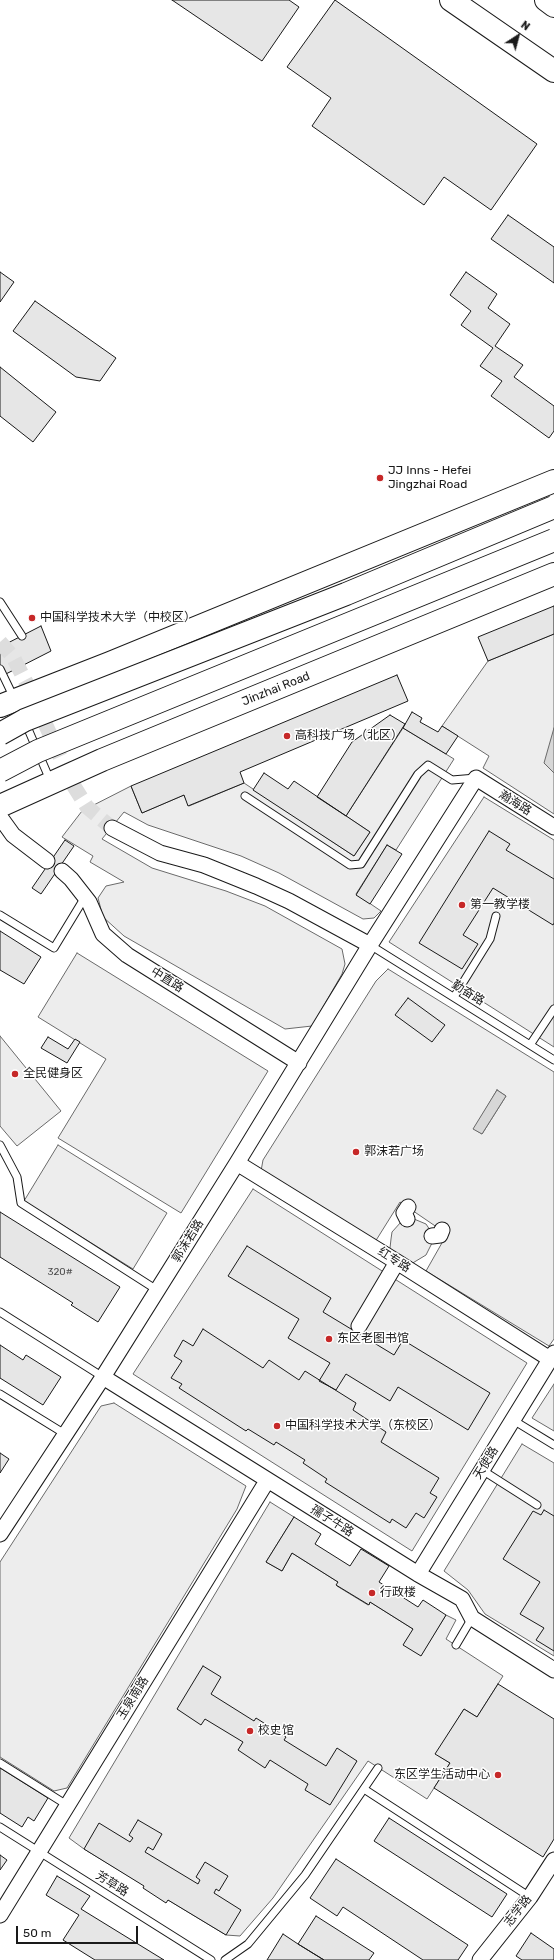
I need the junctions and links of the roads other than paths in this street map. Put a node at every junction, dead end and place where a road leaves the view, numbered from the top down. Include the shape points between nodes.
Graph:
1 (451, 0) edge
2 (546, 0) edge
3 (554, 6) edge
4 (554, 71) edge
5 (554, 481) edge
6 (554, 508) edge
7 (554, 540) edge
8 (554, 574) edge
9 (0, 602) edge
10 (22, 636) dead end
11 (0, 669) edge
12 (14, 706) edge
13 (0, 734) edge
14 (0, 771) edge
15 (476, 778) junction
16 (51, 782) junction
17 (245, 796) dead end
18 (0, 806) edge
19 (0, 817) edge
20 (554, 827) edge
21 (112, 828) tunnel mouth
22 (47, 861) dead end
23 (62, 871) dead end
24 (85, 896) junction
25 (0, 915) edge
26 (496, 916) dead end
27 (370, 945) junction
28 (454, 997) junction
29 (554, 1009) edge
30 (530, 1045) junction
31 (554, 1060) edge
32 (299, 1063) junction
33 (0, 1145) edge
34 (237, 1163) junction
35 (397, 1262) junction
36 (157, 1290) junction
37 (0, 1312) edge
38 (359, 1326) dead end
39 (552, 1356) edge
40 (103, 1377) junction
41 (0, 1394) edge
42 (512, 1420) junction
43 (65, 1434) junction
44 (554, 1445) edge
45 (482, 1470) junction
46 (267, 1481) junction
47 (537, 1505) dead end
48 (0, 1534) edge
49 (418, 1574) junction
50 (472, 1618) junction
51 (456, 1646) dead end
52 (554, 1670) edge
53 (0, 1763) edge
54 (378, 1768) dead end
55 (364, 1789) junction
56 (67, 1805) junction
57 (0, 1827) edge
58 (39, 1851) junction
59 (554, 1860) edge
60 (530, 1897) junction
61 (0, 1915) edge
62 (211, 1960) edge
63 (225, 1960) edge
64 (480, 1960) edge

1 - 4 main road
2 - 3 main road
5 - 12 main road via 110,663
6 - 13 main road, bridge via 346,594 25,720
7 - 14 main road, bridge via 38,750
8 - 16 main road, Jinzhai Road
9 - 10 lane
11 - 12 lane
12 - 16 lane
15 - 17 lane via 452,780 428,765 418,774 360,864 350,864
15 - 20 street, 瀚海路
15 - 27 street, 郭沫若路
16 - 18 main road, Jinzhai Road
19 - 22 street via 13,835
21 - 27 street via 160,853 204,865 256,886
23 - 24 street, 中直路
24 - 25 lane via 54,948
24 - 32 street, 中直路 via 103,934 127,955
26 - 28 lane via 490,938
27 - 28 lane, 勤奋路
27 - 32 street, 郭沫若路
28 - 30 lane, 勤奋路
29 - 30 lane
30 - 31 lane, 勤奋路
32 - 34 street, 郭沫若路
33 - 36 lane via 17,1177 21,1203
34 - 35 street, 红专路
34 - 36 street, 郭沫若路
35 - 38 street
35 - 39 street, 红专路
36 - 40 street, 郭沫若路
37 - 40 lane
39 - 42 street, 天使路
40 - 43 street, 郭沫若路
40 - 46 street, 孺子牛路
41 - 43 lane
42 - 44 lane
42 - 45 street, 天使路
43 - 48 street, 郭沫若路
45 - 47 lane
45 - 49 street, 天使路
46 - 49 street, 孺子牛路
46 - 56 street, 玉泉南路
49 - 50 street, 孺子牛路 via 462,1599
50 - 51 lane
50 - 52 street, 孺子牛路
53 - 56 lane
54 - 55 lane
55 - 60 lane
55 - 63 lane via 305,1875 248,1944
56 - 58 street, 玉泉南路
57 - 58 lane, 芳草路
58 - 61 street, 玉泉南路
58 - 62 lane, 芳草路
59 - 60 street, 志学路
60 - 64 street, 志学路

